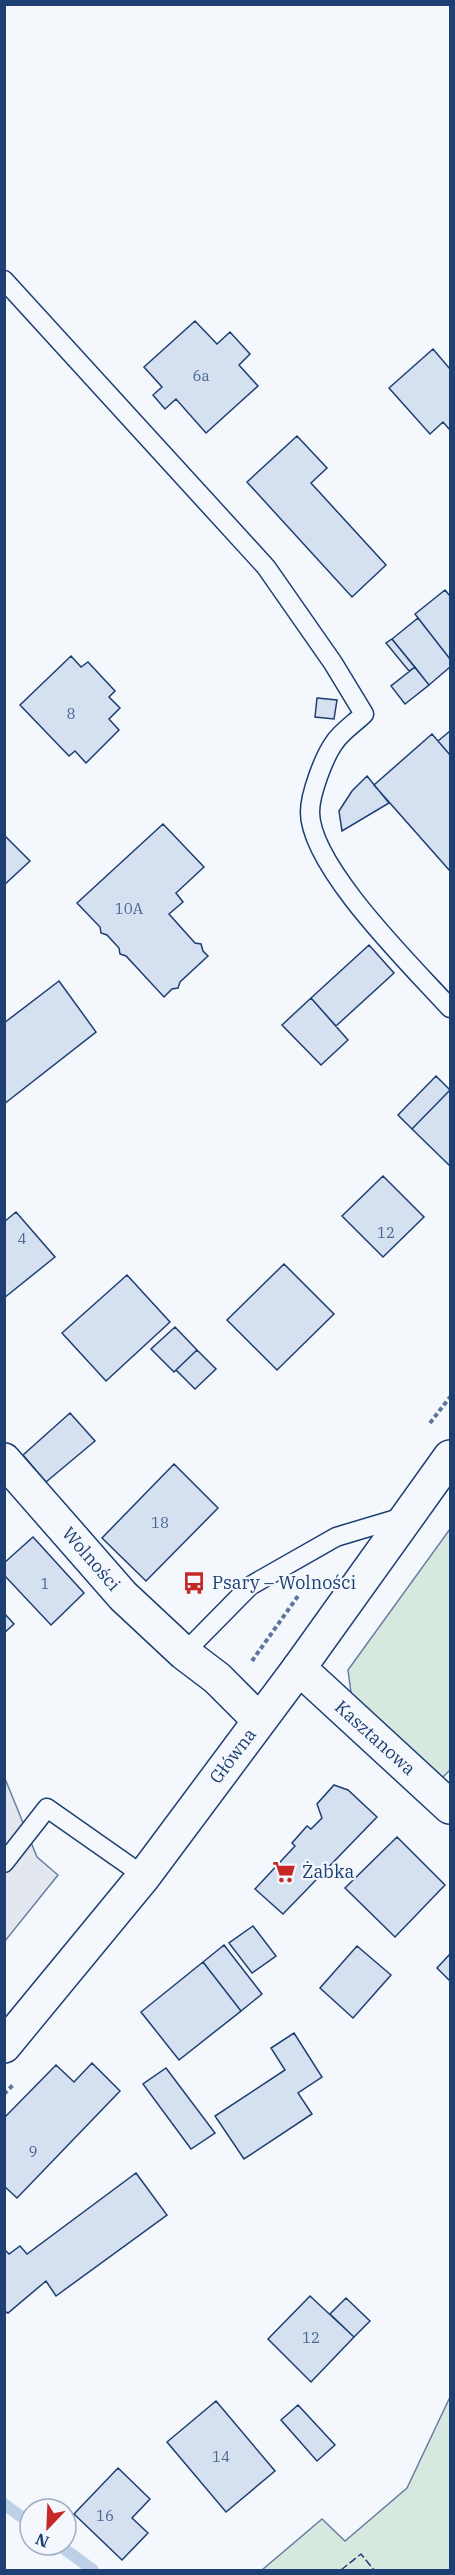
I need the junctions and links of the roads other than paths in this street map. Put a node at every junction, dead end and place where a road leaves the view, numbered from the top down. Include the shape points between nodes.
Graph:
1 (4, 280) edge
2 (450, 1008) edge
3 (450, 1457) edge
4 (4, 1460) edge
5 (408, 1516) junction
6 (184, 1653) junction
7 (299, 1668) junction
8 (260, 1720) junction
9 (450, 1808) edge
10 (4, 1863) edge
11 (144, 1876) junction
12 (4, 2046) edge

1 - 2 lane via 266,567 333,663 364,714 334,742 315,787 310,812 315,837 355,902
3 - 5 main road, Główna
4 - 6 main road, Wolności via 123,1596
5 - 6 lane via 336,1537 250,1586
5 - 7 main road, Główna
6 - 8 main road, Wolności via 217,1678
7 - 8 main road, Główna
7 - 9 main road, Kasztanowa
8 - 11 main road, Główna
10 - 11 lane via 47,1808
11 - 12 main road, Główna

